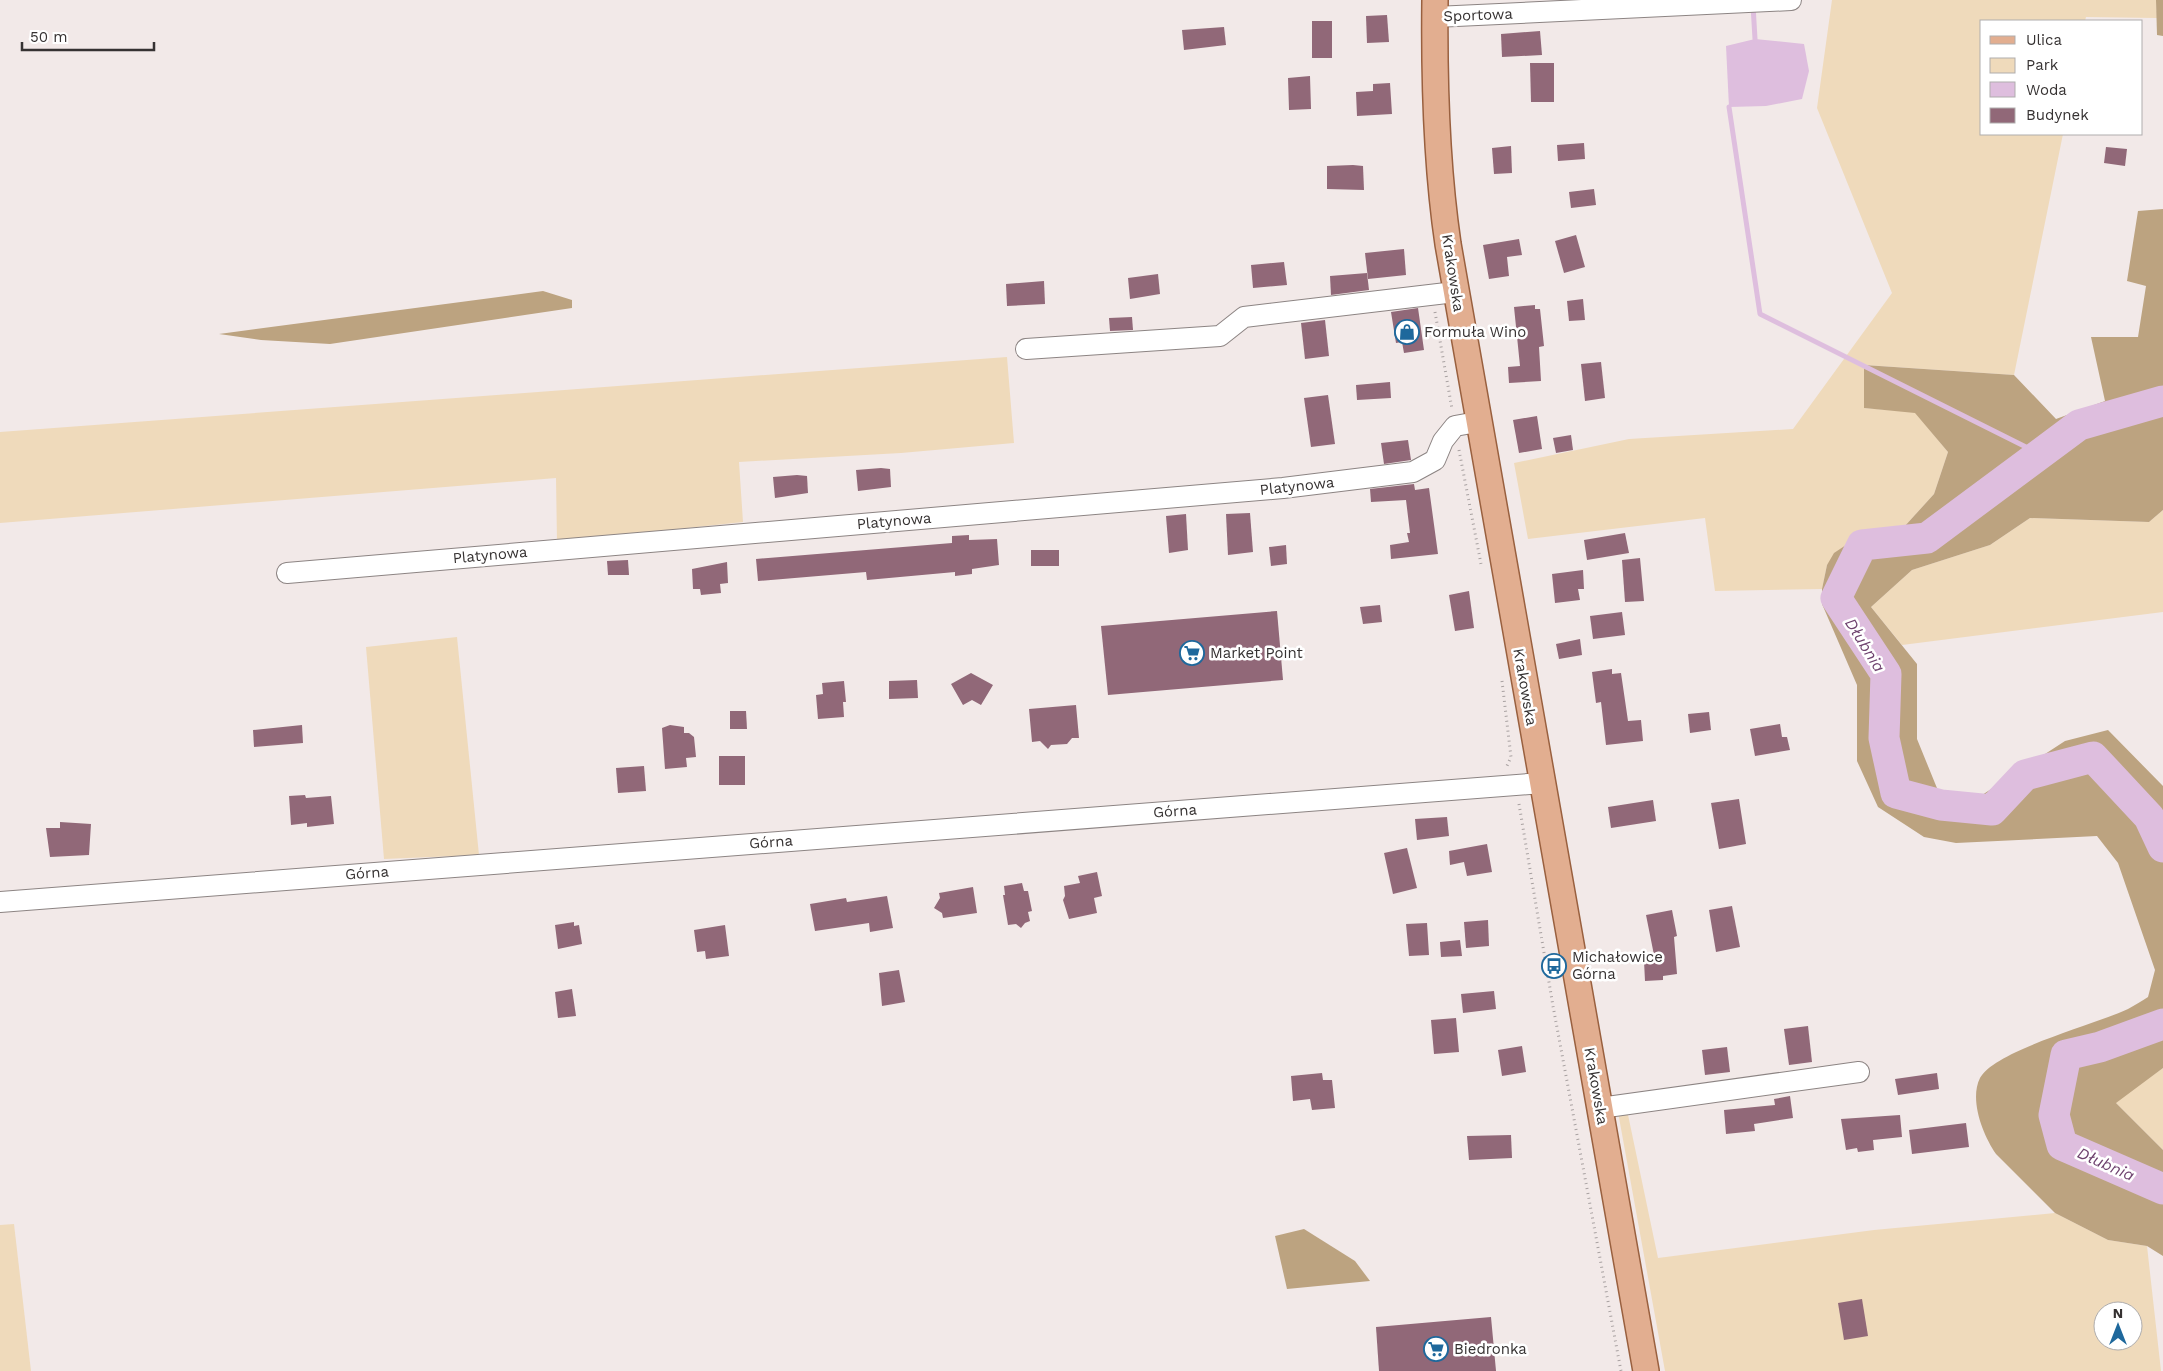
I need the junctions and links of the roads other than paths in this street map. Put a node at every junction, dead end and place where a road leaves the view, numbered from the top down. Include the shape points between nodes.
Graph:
1 (1791, 0) edge
2 (1435, 8) edge
3 (1455, 292) junction
4 (1026, 349) dead end
5 (1477, 422) junction
6 (287, 573) dead end
7 (1542, 783) junction
8 (0, 902) edge
9 (1859, 1072) dead end
10 (1600, 1108) junction
11 (1646, 1371) edge

1 - 2 street, Sportowa
2 - 3 main road, Krakowska via 1438,172
3 - 4 street via 1244,317 1220,336
3 - 5 main road, Krakowska
5 - 6 street, Platynowa via 1455,426 1443,441 1435,460 1413,472 1292,487
5 - 7 main road, Krakowska
7 - 8 street, Górna
7 - 10 main road, Krakowska
9 - 10 street
10 - 11 main road, Krakowska

